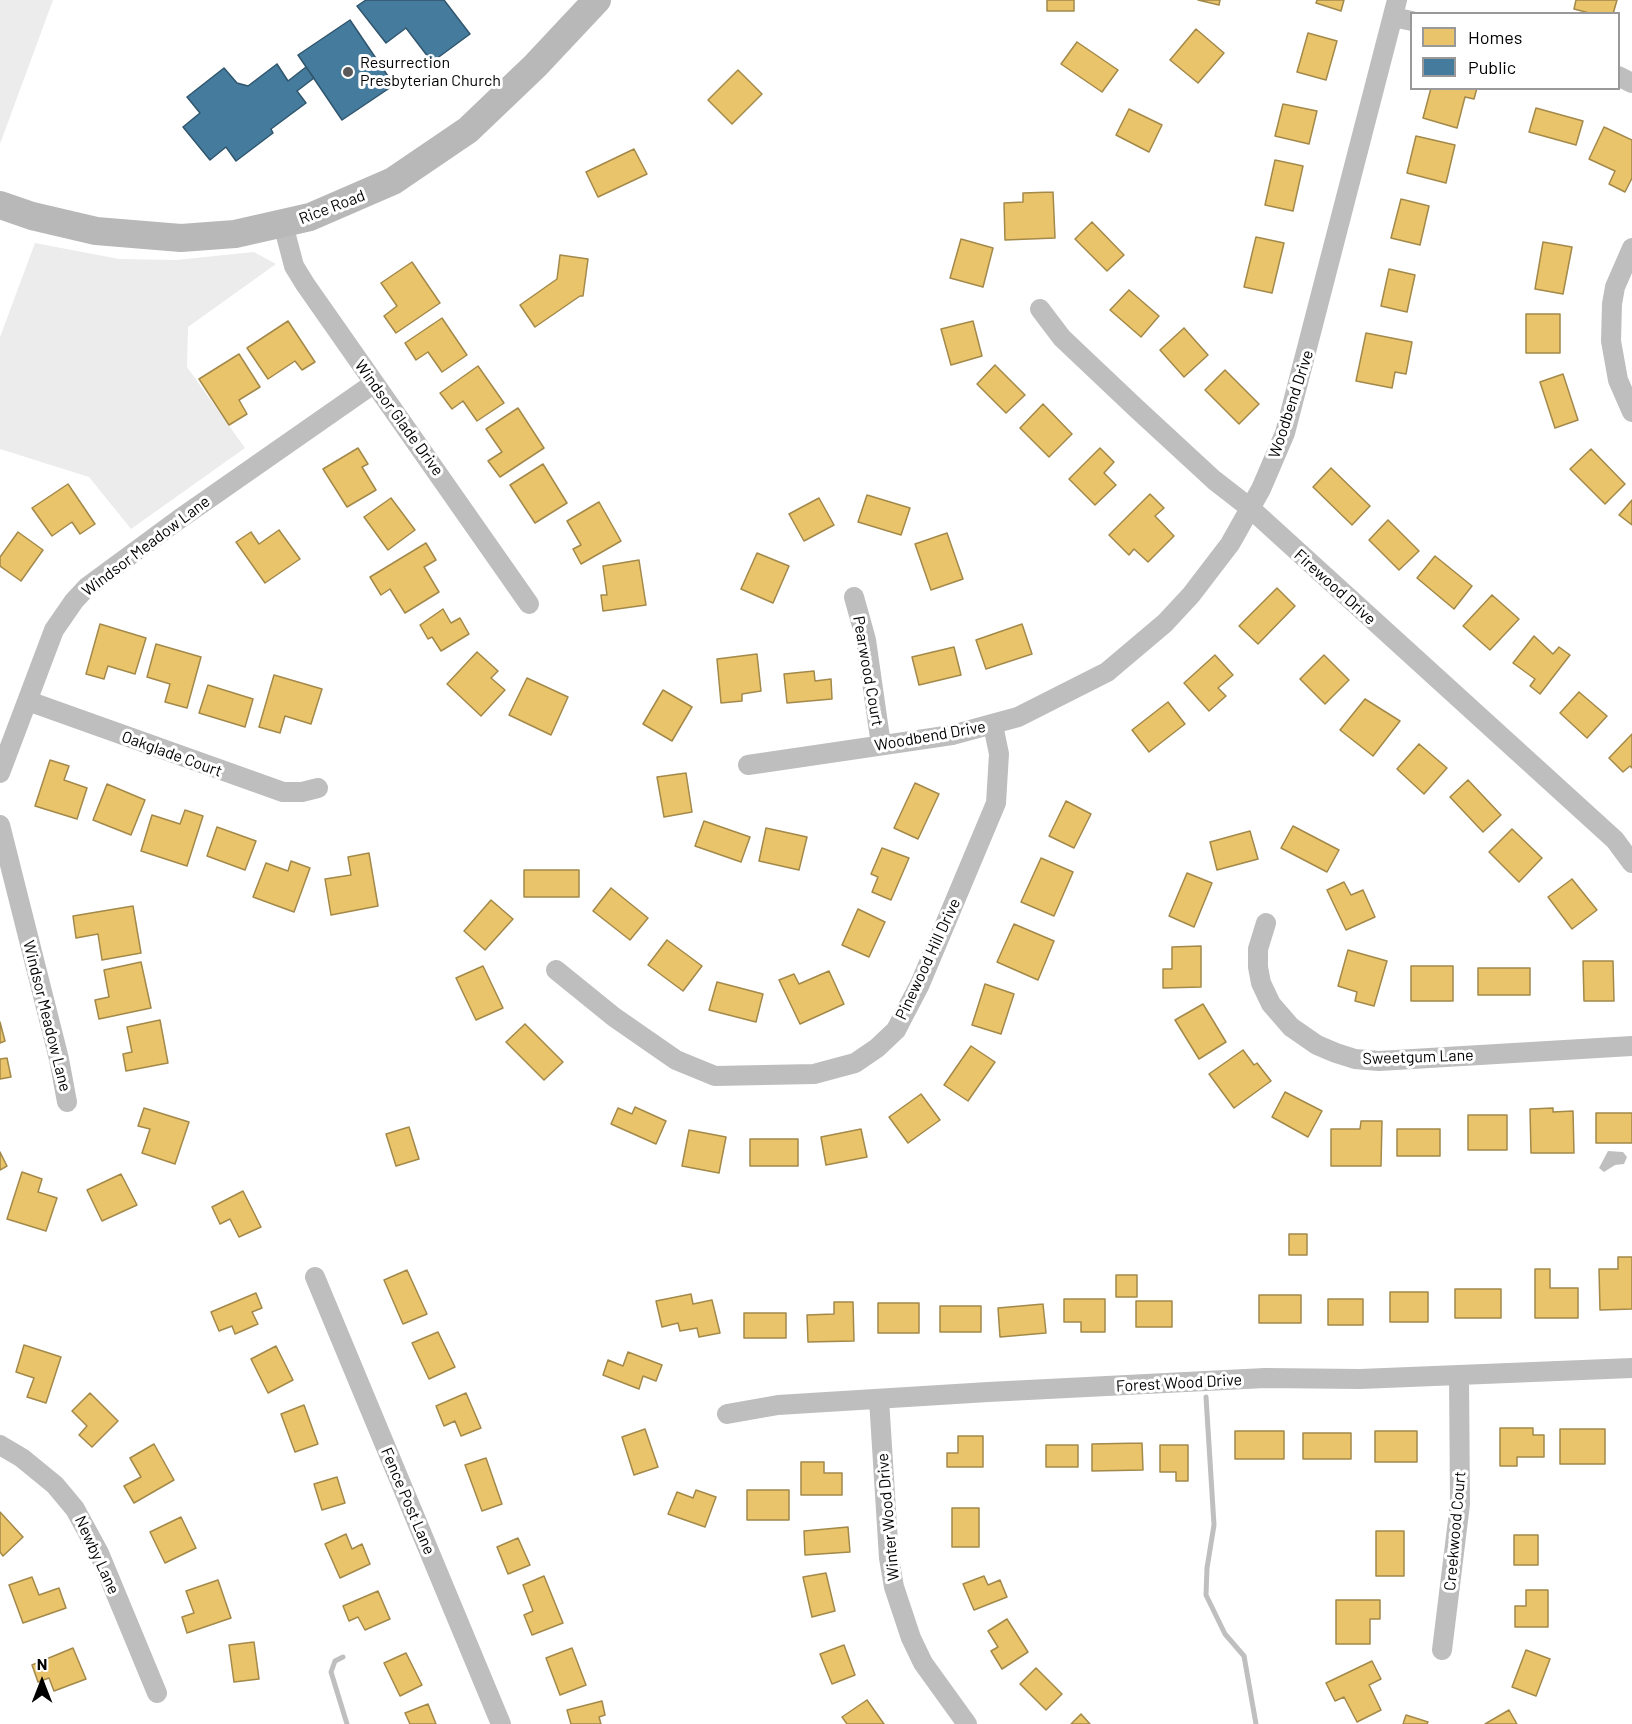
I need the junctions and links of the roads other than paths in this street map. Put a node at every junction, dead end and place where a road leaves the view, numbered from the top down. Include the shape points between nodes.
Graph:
1 (597, 0) edge
2 (1400, 13) edge
3 (0, 205) edge
4 (283, 224) junction
5 (1632, 248) edge
6 (1040, 309) dead end
7 (374, 384) junction
8 (1632, 412) edge
9 (1250, 508) junction
10 (854, 597) dead end
11 (530, 604) dead end
12 (28, 701) junction
13 (993, 725) junction
14 (881, 745) junction
15 (748, 765) dead end
16 (0, 773) edge
17 (318, 788) dead end
18 (0, 825) edge
19 (1632, 863) edge
20 (1266, 923) dead end
21 (556, 970) dead end
22 (1632, 1046) edge
23 (67, 1102) dead end
24 (315, 1277) dead end
25 (1632, 1368) edge
26 (1459, 1376) junction
27 (879, 1399) junction
28 (727, 1414) dead end
29 (0, 1445) edge
30 (1442, 1650) dead end
31 (157, 1693) dead end
32 (501, 1724) edge
33 (967, 1724) edge

1 - 4 street, Rice Road via 499,102 433,155 366,194
2 - 9 street, Woodbend Drive via 1285,433
3 - 4 street, Rice Road via 64,225 122,235 208,236
4 - 7 street, Windsor Glade Drive via 294,266
5 - 8 street via 1615,287 1611,341 1617,380
6 - 9 street, Firewood Drive via 1062,338 1214,480
7 - 11 street, Windsor Glade Drive
7 - 12 street, Windsor Meadow Lane via 87,587 54,630
9 - 13 street, Woodbend Drive via 1230,544 1191,596 1133,651 1107,672 1018,717
9 - 19 street, Firewood Drive via 1615,840
10 - 14 street, Pearwood Court via 866,640
12 - 16 street, Windsor Meadow Lane
12 - 17 street, Oakglade Court via 283,792
13 - 14 street, Woodbend Drive
13 - 21 street, Pinewood Hill Drive via 999,754 996,803 920,984 896,1030 855,1063 814,1074 715,1076 676,1060
14 - 15 street, Woodbend Drive
18 - 23 street, Windsor Meadow Lane
20 - 22 street, Sweetgum Lane via 1258,949 1258,967 1271,1004 1291,1027 1336,1053 1379,1061
24 - 32 street, Fence Post Lane
25 - 26 street, Forest Wood Drive
26 - 27 street, Forest Wood Drive via 1265,1378
26 - 30 street, Creekwood Court via 1460,1504
27 - 28 street, Forest Wood Drive via 778,1405
27 - 33 street, Winter Wood Drive via 894,1587 910,1638
29 - 31 street, Newby Lane via 55,1485 75,1509 99,1553

